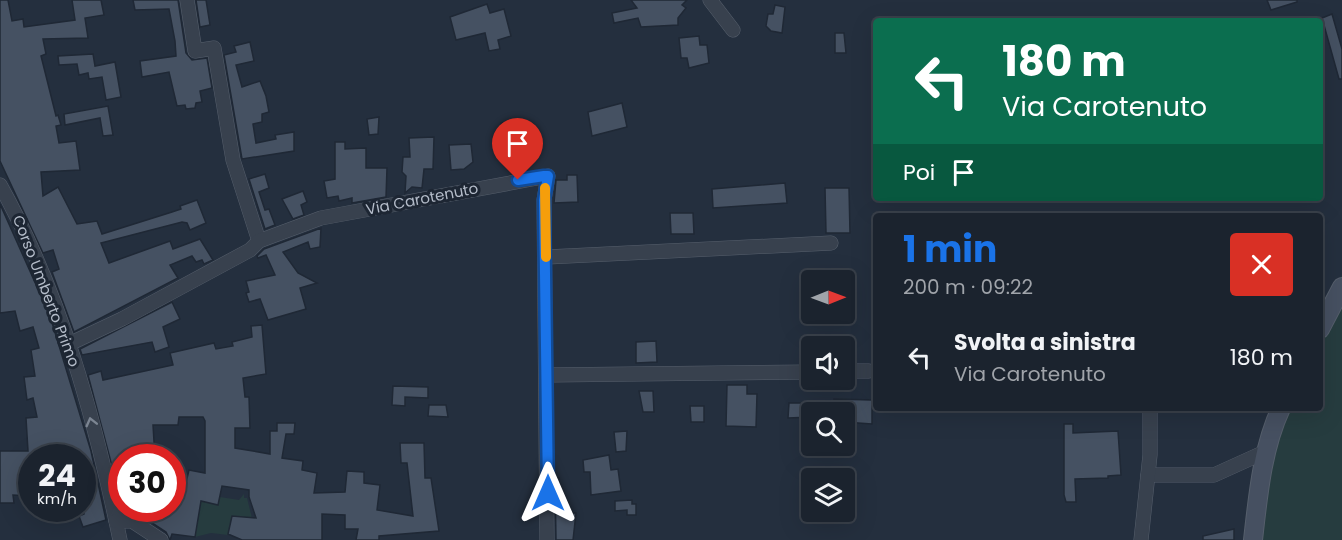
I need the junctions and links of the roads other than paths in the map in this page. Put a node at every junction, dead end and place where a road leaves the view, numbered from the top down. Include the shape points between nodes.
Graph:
1 (186, 0) edge
2 (710, 0) edge
3 (733, 30) dead end
4 (0, 185) edge
5 (259, 241) junction
6 (831, 243) dead end
7 (546, 257) junction
8 (1342, 287) edge
9 (1323, 323) edge
10 (69, 344) junction
11 (855, 371) edge
12 (869, 371) dead end
13 (801, 372) edge
14 (548, 375) junction
15 (1150, 411) edge
16 (1280, 411) edge
17 (1267, 451) junction
18 (1148, 476) junction
19 (108, 491) edge
20 (116, 522) edge
21 (134, 522) edge
22 (120, 540) edge
23 (161, 540) edge
24 (548, 540) edge
25 (1140, 540) edge
26 (1253, 540) edge

1 - 5 street via 195,51 214,48 233,160
2 - 3 street
4 - 10 street, Corso Umberto Primo via 22,227
5 - 7 street, Via Carotenuto via 321,218 548,176 544,200
5 - 10 street, Via Carotenuto via 250,250 122,320
6 - 7 street
7 - 14 street, Via Carotenuto
8 - 9 street
19 -> 10 street, Corso Umberto Primo
11 - 12 street
13 - 14 street
14 - 24 street, Via Carotenuto
15 - 18 street
16 - 17 street
17 - 18 street via 1214,475
17 - 26 street
18 - 25 street
20 - 22 street, Corso Umberto Primo
21 - 23 street

